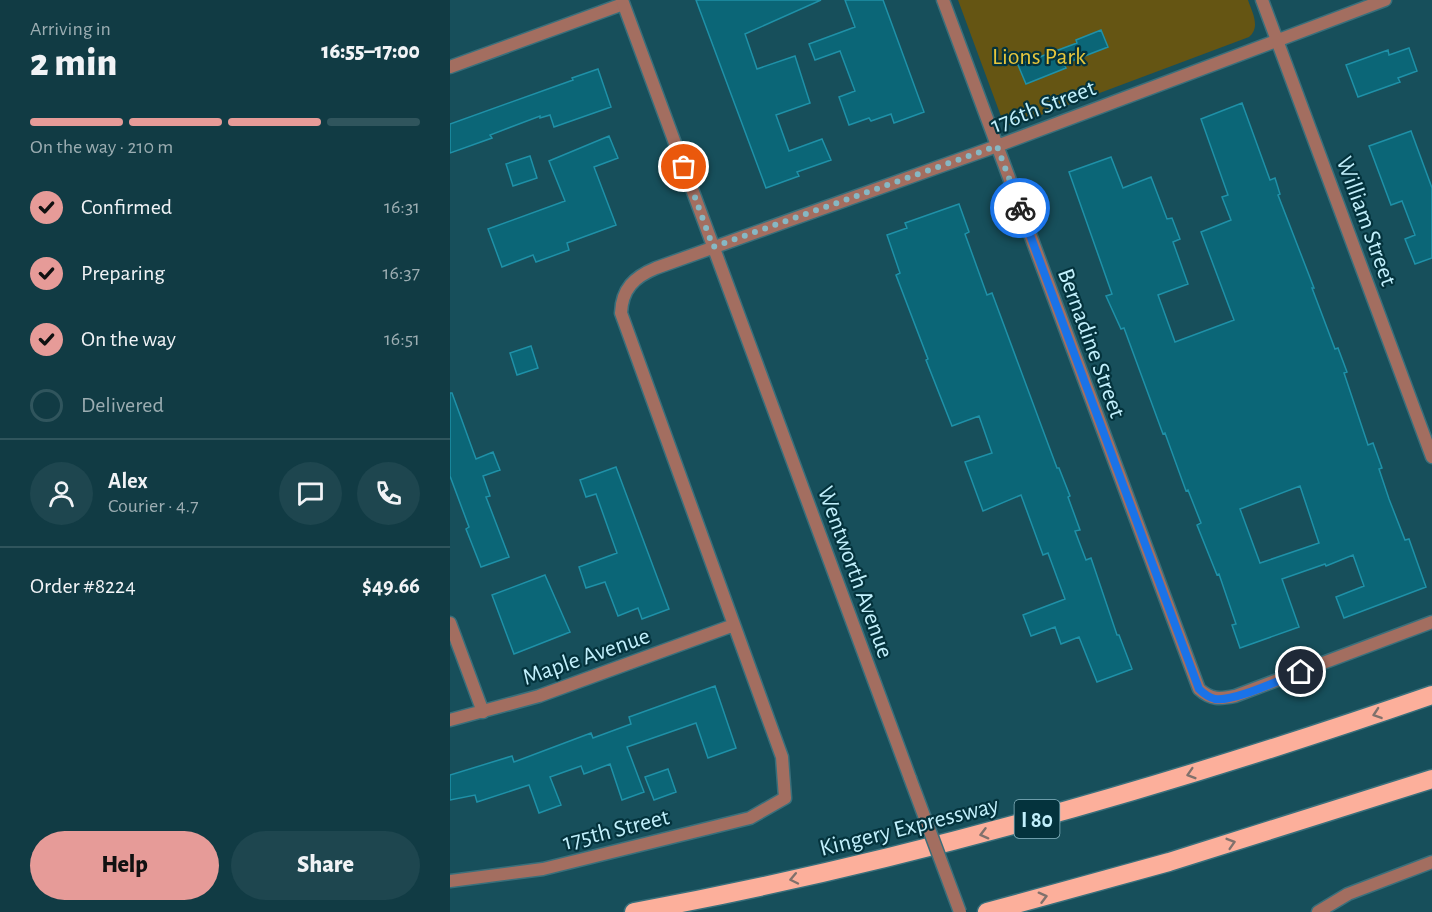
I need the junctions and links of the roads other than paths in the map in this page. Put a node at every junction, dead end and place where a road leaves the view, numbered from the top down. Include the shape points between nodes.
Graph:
1 (943, 0) edge
2 (1262, 0) edge
3 (1385, 0) edge
4 (623, 2) edge
5 (1277, 40) junction
6 (450, 67) edge
7 (997, 146) junction
8 (713, 247) junction
9 (1432, 457) edge
10 (1432, 622) edge
11 (450, 623) edge
12 (734, 625) junction
13 (1432, 695) edge
14 (483, 712) junction
15 (450, 720) edge
16 (1432, 779) edge
17 (1432, 862) edge
18 (450, 881) edge
19 (634, 912) edge
20 (960, 912) edge
21 (987, 912) edge
22 (1318, 912) edge

1 - 7 street, Bernadine Street
2 - 5 street, William Street
3 - 5 street, 176th Street
4 - 6 street
4 - 8 street, Wentworth Avenue
5 - 7 street, 176th Street
5 - 9 street, William Street
7 - 8 street, 176th Street
7 - 10 street, Bernadine Street via 1199,689 1207,697 1235,696
8 - 12 street via 639,276 625,291 621,313
8 - 20 street, Wentworth Avenue, bridge
11 - 14 street
12 - 14 street, Maple Avenue via 539,696
12 - 18 street, 175th Street via 782,757 785,798 750,818 543,869
13 -> 19 highway, Kingery Expressway / I 80 via 1225,764 977,836
14 - 15 street, Maple Avenue
21 -> 16 highway via 1190,856
17 - 22 street via 1348,894

